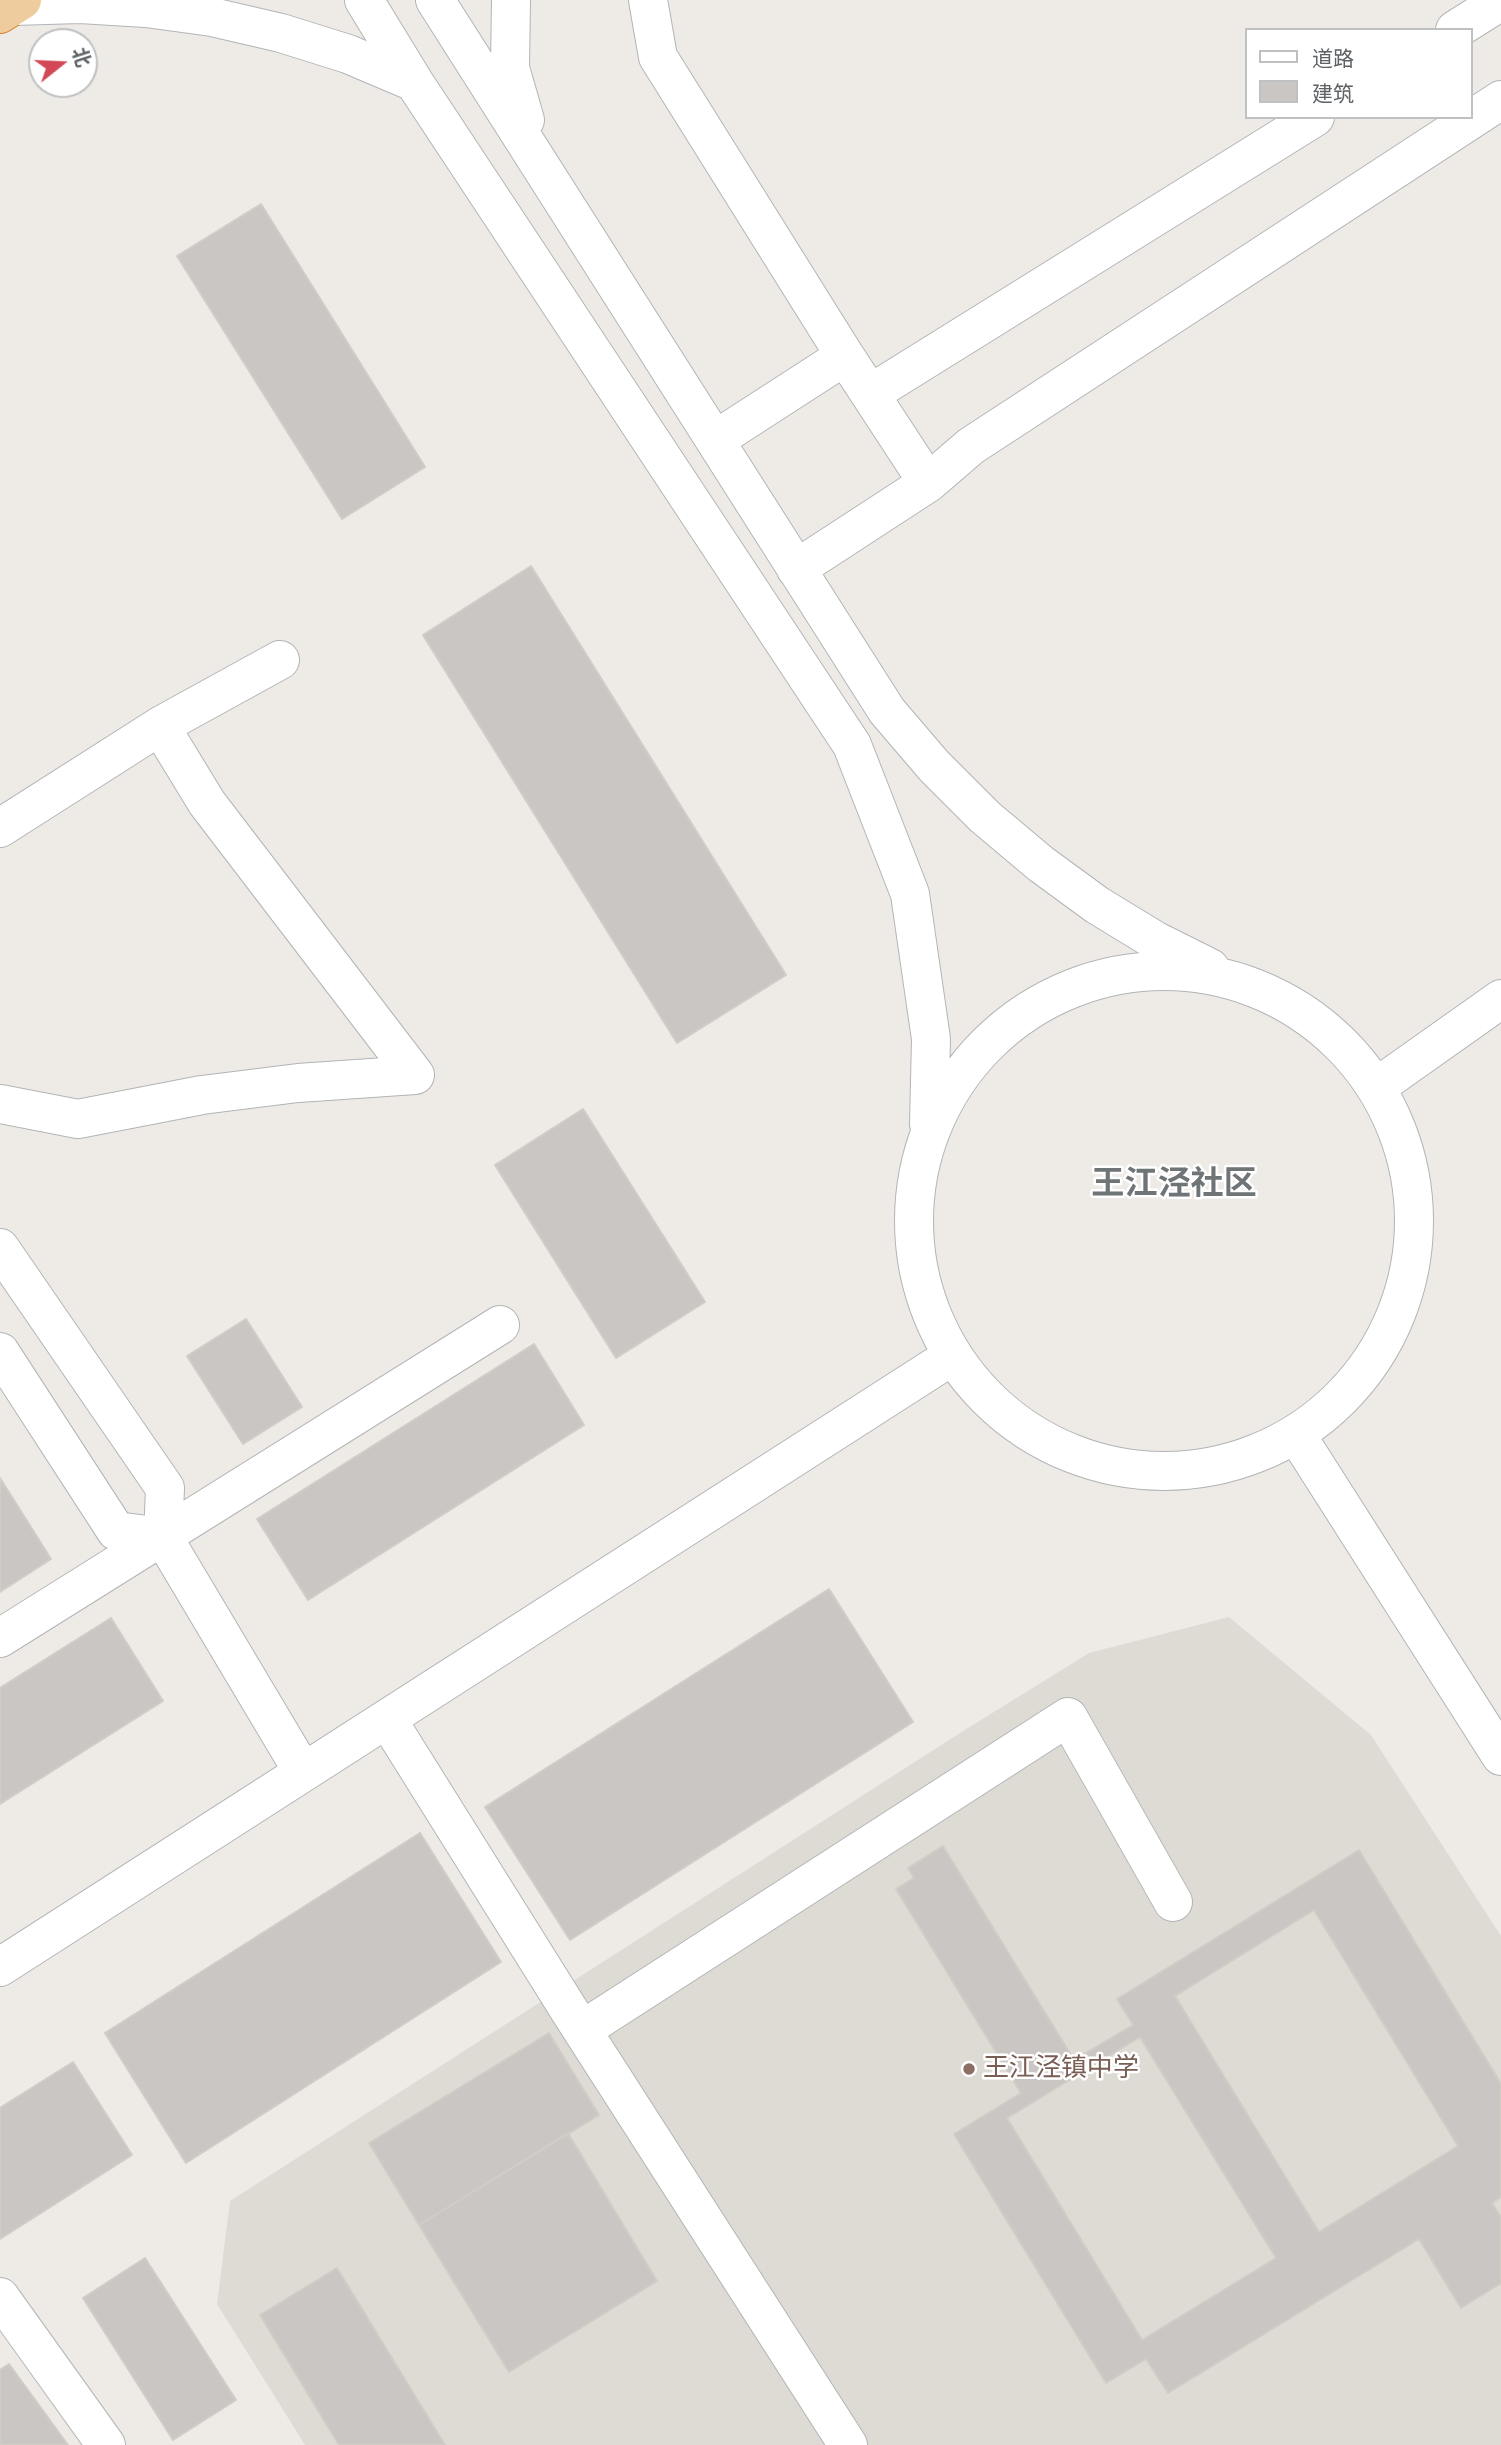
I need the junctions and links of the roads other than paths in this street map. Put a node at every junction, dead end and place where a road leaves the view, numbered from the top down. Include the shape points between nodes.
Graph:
1 (364, 0) edge
2 (435, 0) edge
3 (510, 0) edge
4 (648, 0) edge
5 (1501, 1) edge
6 (12, 6) edge
7 (1458, 28) edge
8 (414, 82) junction
9 (1501, 100) edge
10 (1473, 118) edge
11 (1312, 119) edge
12 (1472, 119) edge
13 (536, 159) junction
14 (845, 356) junction
15 (870, 394) junction
16 (715, 440) junction
17 (928, 483) junction
18 (796, 569) junction
19 (280, 660) dead end
20 (160, 726) junction
21 (0, 828) edge
22 (1218, 973) junction
23 (1501, 999) edge
24 (1378, 1086) junction
25 (0, 1104) edge
26 (929, 1129) junction
27 (0, 1248) edge
28 (500, 1325) dead end
29 (0, 1352) edge
30 (952, 1356) junction
31 (1297, 1436) junction
32 (163, 1537) junction
33 (0, 1638) edge
34 (387, 1719) junction
35 (1501, 1756) edge
36 (303, 1772) junction
37 (1173, 1902) dead end
38 (0, 1967) edge
39 (583, 2030) junction
40 (0, 2297) edge
41 (106, 2445) edge
42 (848, 2445) edge

1 - 8 street
2 - 13 street
3 - 13 street via 510,68
4 - 14 street via 658,57
5 - 7 street
6 - 8 street via 80,4 212,17 348,54
8 - 26 street via 852,745 910,894 931,1039
9 - 10 street
11 - 15 street
12 - 17 street via 971,446
13 - 16 street
14 - 15 street
14 - 16 street
15 - 17 street
16 - 18 street
17 - 18 street
18 - 22 street via 887,711 985,817 1097,905
19 - 20 street
20 - 21 street
20 - 25 street via 207,803 415,1075 202,1095 78,1119
22 - 24 street via 1310,1013
22 - 26 street via 1118,971 1026,1008 968,1061
23 - 24 street
24 - 31 street via 1413,1179 1410,1278 1370,1369
26 - 30 street via 913,1205 920,1284
27 - 32 street via 165,1489
28 - 32 street
29 - 32 street via 116,1531
30 - 31 street via 994,1406 1047,1444 1108,1466 1173,1473 1199,1469 1238,1462
30 - 34 street
31 - 35 street
32 - 33 street
32 - 36 street
34 - 36 street
34 - 39 street
36 - 38 street
37 - 39 street via 1068,1717
39 - 42 street
40 - 41 street

